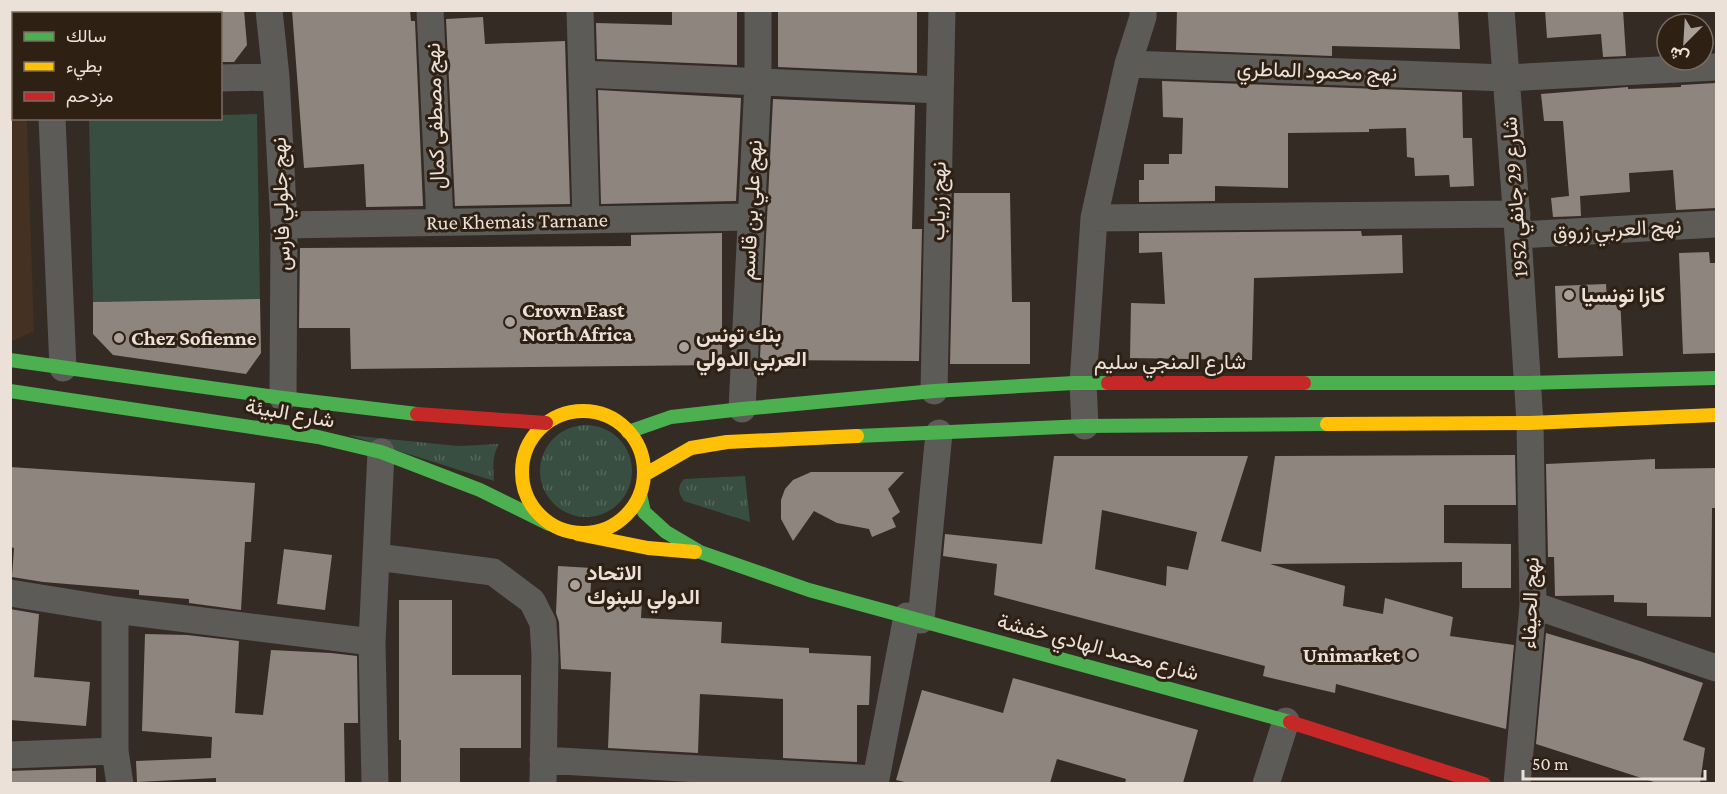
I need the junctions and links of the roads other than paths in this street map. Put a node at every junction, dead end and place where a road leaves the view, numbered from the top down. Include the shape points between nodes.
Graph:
1 (269, 10) edge
2 (430, 10) edge
3 (580, 10) edge
4 (758, 10) edge
5 (942, 10) edge
6 (1143, 10) edge
7 (1501, 10) edge
8 (1128, 64) junction
9 (1716, 67) edge
10 (582, 74) junction
11 (276, 77) junction
12 (222, 78) edge
13 (1506, 78) junction
14 (758, 81) junction
15 (940, 90) junction
16 (52, 120) edge
17 (751, 217) junction
18 (1094, 218) junction
19 (586, 220) junction
20 (440, 222) junction
21 (1518, 224) junction
22 (1716, 224) edge
23 (284, 225) junction
24 (10, 360) edge
25 (63, 368) junction
26 (1716, 378) edge
27 (1083, 383) junction
28 (1528, 383) junction
29 (10, 391) edge
30 (934, 391) junction
31 (283, 398) junction
32 (742, 409) junction
33 (1716, 414) edge
34 (546, 423) junction
35 (1530, 423) junction
36 (1085, 426) junction
37 (628, 432) junction
38 (939, 433) junction
39 (381, 452) junction
40 (644, 475) junction
41 (640, 494) junction
42 (549, 524) junction
43 (578, 534) junction
44 (700, 552) junction
45 (377, 557) junction
46 (10, 593) edge
47 (1533, 605) junction
48 (115, 610) junction
49 (914, 618) junction
50 (372, 642) junction
51 (1716, 669) edge
52 (1286, 721) junction
53 (115, 751) junction
54 (10, 755) edge
55 (543, 772) edge
56 (875, 781) edge
57 (120, 783) edge
58 (375, 783) edge
59 (1266, 783) edge
60 (1484, 783) edge
61 (1517, 783) edge

1 - 11 street, نهج جلولي فارس
2 - 20 street, نهج مصطفى كمال
3 - 10 street
4 - 14 street, نهج علي بن قاسم
5 - 15 street, نهج زرياب
6 - 8 street
7 - 13 street, شارع 29 جانفي 1952
8 - 13 street, نهج محمود الماطري
8 - 18 street
9 - 13 street, نهج محمود الماطري
10 - 14 street
10 - 19 street
11 - 12 street
11 - 23 street, نهج جلولي فارس
13 - 21 street, شارع 29 جانفي 1952
14 - 15 street
14 - 17 street, نهج علي بن قاسم
15 - 30 street, نهج زرياب
16 - 25 street
17 - 19 street, Rue Khemais Tarnane
17 - 32 street, نهج علي بن قاسم
18 - 21 street, نهج العربي زروق
18 - 27 street
19 - 20 street, Rue Khemais Tarnane
20 - 23 street, Rue Khemais Tarnane
21 - 22 street, نهج العربي زروق
21 - 28 street, شارع 29 جانفي 1952
23 - 31 street, نهج جلولي فارس
24 - 25 main road, شارع البيئة
25 - 31 main road, شارع البيئة
26 - 28 main road, شارع المنجي سليم
27 - 28 main road, شارع المنجي سليم
27 - 30 main road, شارع المنجي سليم
27 - 36 street
28 - 35 street, شارع 29 جانفي 1952
29 - 39 main road, شارع البيئة via 318,437
30 - 32 main road, شارع المنجي سليم
31 - 34 main road, شارع البيئة via 395,412
32 - 37 main road, شارع المنجي سليم via 671,417
33 - 35 main road
34 - 37 main road via 566,413 589,411 611,418
34 - 42 main road via 530,440 522,462 522,486 532,508
35 - 36 main road
35 - 47 street, نهج الحيفاء
36 - 38 main road
37 - 40 main road via 637,445
38 - 40 main road via 726,442 691,448
38 - 49 street
39 - 42 main road, شارع البيئة via 443,474
39 - 45 street
40 - 41 main road
41 - 43 main road via 616,524 598,532
41 - 44 main road via 644,512 666,532
42 - 43 main road
43 - 44 main road via 648,548
44 - 49 main road, شارع محمد الهادي خفشة via 809,590
45 - 50 street
45 - 55 street via 493,572 532,601 543,623
46 - 48 street
47 - 51 street
47 - 61 street, نهج الحيفاء
48 - 50 street
48 - 53 street
49 - 52 main road, شارع محمد الهادي خفشة
49 - 56 street
50 - 58 street
52 - 59 street
52 - 60 main road, شارع محمد الهادي خفشة
53 - 54 street
53 - 57 street
55 - 56 street

